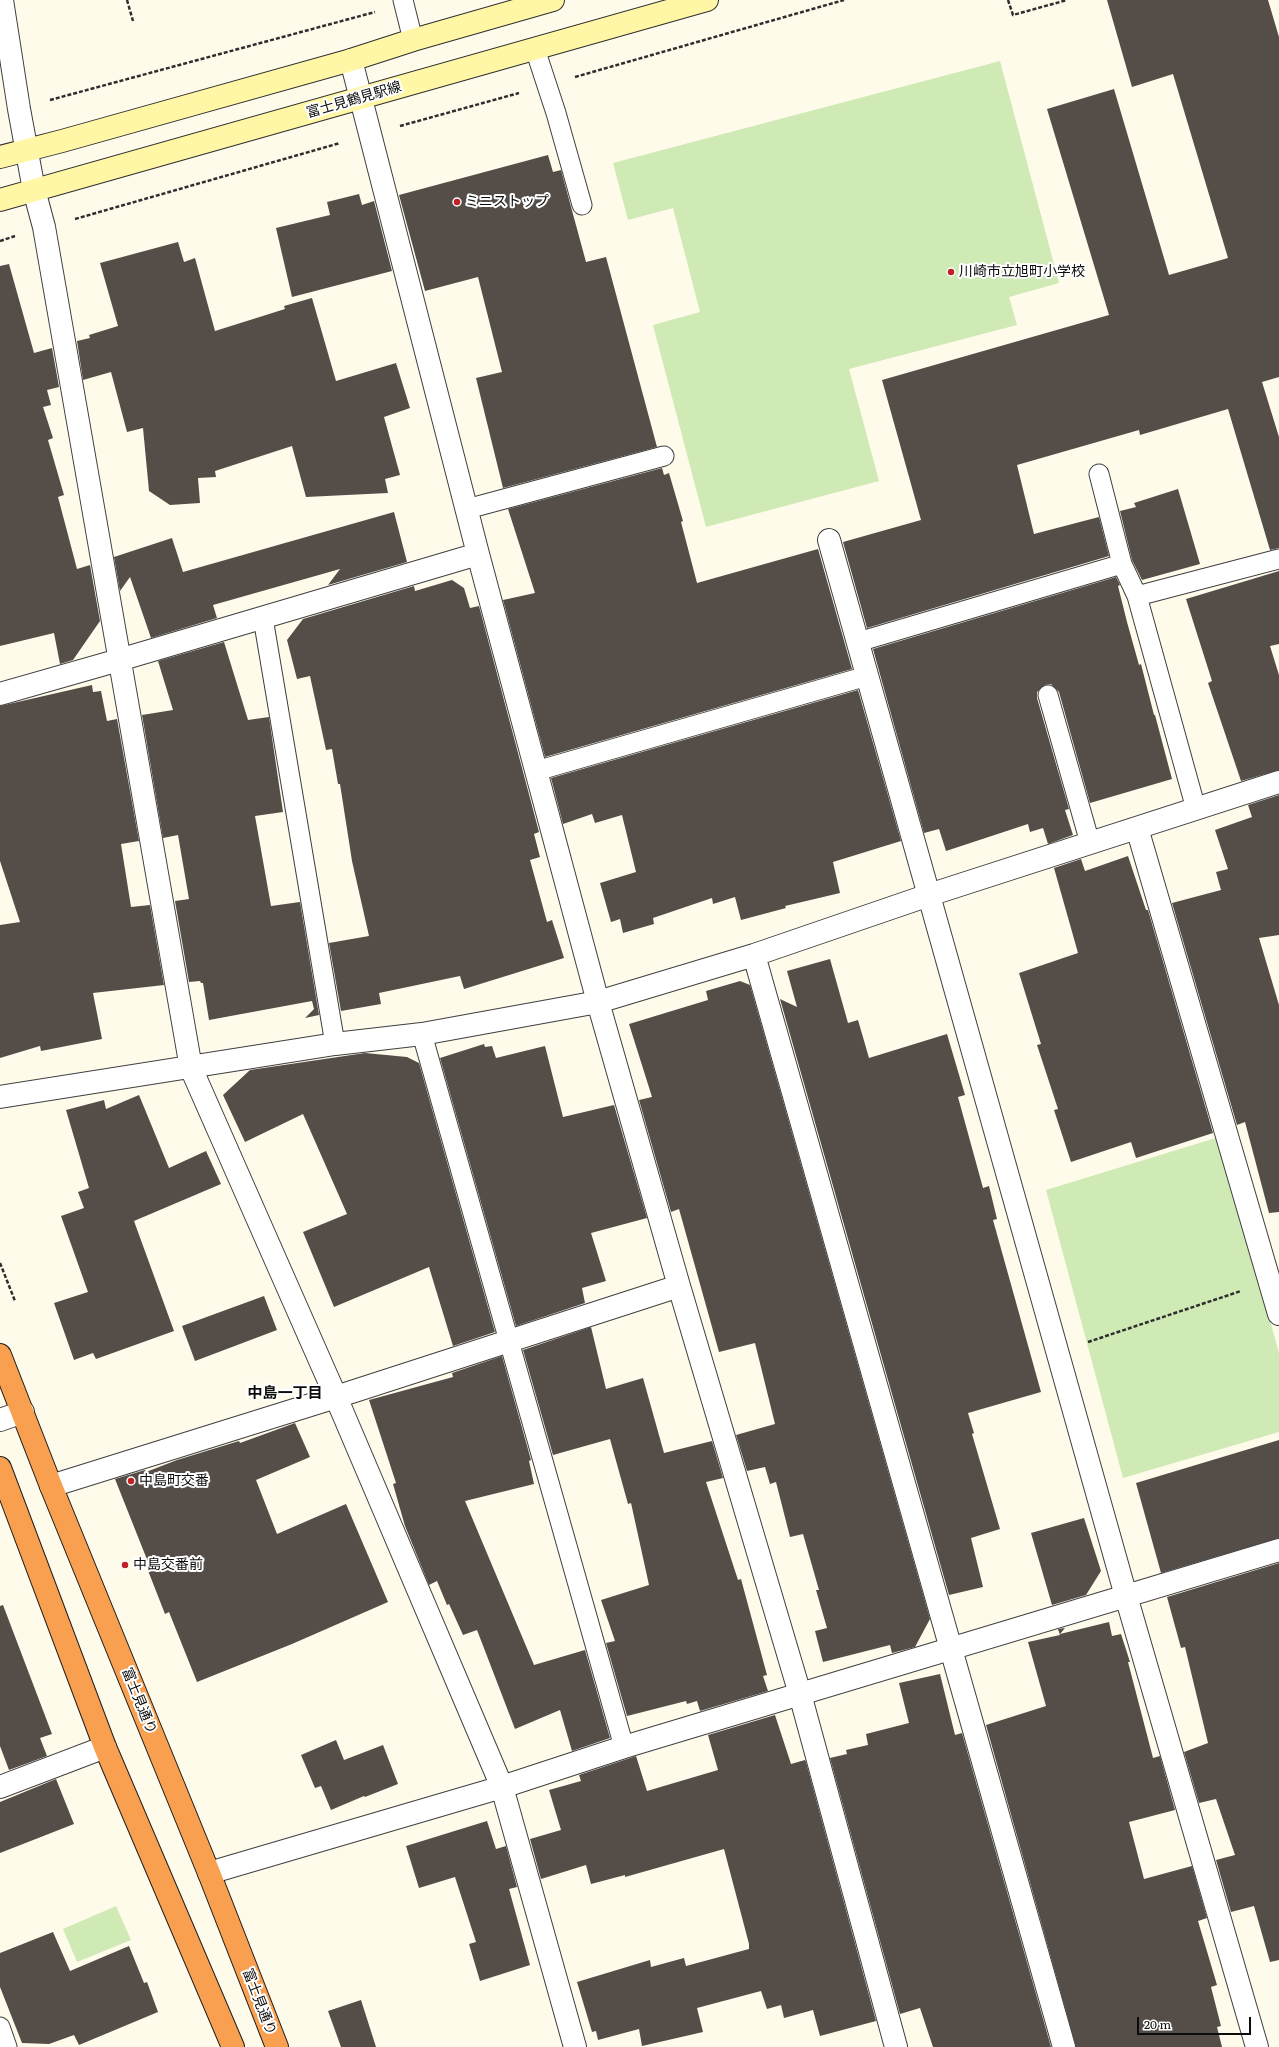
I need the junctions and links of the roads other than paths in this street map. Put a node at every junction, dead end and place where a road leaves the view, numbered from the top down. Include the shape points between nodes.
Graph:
1 (2, 0) edge
2 (553, 0) edge
3 (707, 0) edge
4 (403, 2) edge
5 (412, 40) junction
6 (535, 49) junction
7 (351, 60) junction
8 (361, 98) junction
9 (28, 150) junction
10 (0, 157) edge
11 (34, 190) junction
12 (0, 200) edge
13 (582, 205) dead end
14 (664, 456) dead end
15 (1100, 474) dead end
16 (467, 509) junction
17 (829, 540) dead end
18 (478, 554) junction
19 (1279, 560) edge
20 (1122, 564) junction
21 (1137, 596) junction
22 (263, 618) junction
23 (858, 642) junction
24 (119, 660) junction
25 (867, 676) junction
26 (0, 694) edge
27 (1048, 694) dead end
28 (536, 771) junction
29 (1279, 782) edge
30 (1196, 808) junction
31 (1137, 828) junction
32 (1090, 843) junction
33 (928, 895) junction
34 (754, 955) junction
35 (598, 1002) junction
36 (422, 1034) junction
37 (335, 1044) junction
38 (190, 1068) junction
39 (0, 1097) edge
40 (679, 1286) junction
41 (1279, 1314) edge
42 (509, 1341) junction
43 (0, 1355) edge
44 (336, 1396) junction
45 (23, 1412) junction
46 (0, 1420) edge
47 (0, 1468) edge
48 (51, 1486) junction
49 (1279, 1550) edge
50 (1126, 1596) junction
51 (952, 1648) junction
52 (800, 1694) junction
53 (105, 1747) junction
54 (624, 1747) junction
55 (0, 1787) edge
56 (502, 1787) junction
57 (210, 1873) junction
58 (0, 2027) edge
59 (7, 2047) edge
60 (233, 2047) edge
61 (277, 2047) edge
62 (575, 2047) edge
63 (896, 2047) edge
64 (1064, 2047) edge
65 (1257, 2047) edge

1 - 9 street
2 - 5 street
3 - 6 street, 富士見鶴見駅線
4 - 5 lane
5 - 7 street
6 - 8 street, 富士見鶴見駅線
6 - 13 lane
7 - 8 street
7 - 9 street
8 - 11 street, 富士見鶴見駅線
8 - 16 street
9 - 10 street
9 - 11 street
11 - 12 street, 富士見鶴見駅線
11 - 24 street via 44,227
14 - 16 lane
15 - 20 lane
16 - 18 street
17 - 23 street
18 - 22 street
18 - 28 street
19 - 21 lane
20 - 21 lane
20 - 23 lane
21 - 30 lane
22 - 24 street
22 - 37 lane
23 - 25 street
24 - 26 street
24 - 38 street
25 - 28 lane
25 - 33 street
27 - 32 lane
28 - 35 street
29 - 30 street
30 - 31 street
31 - 32 street
31 - 41 street
32 - 33 street
33 - 34 street
33 - 50 street
34 - 35 street
34 - 51 street
35 - 36 street
35 - 40 street
36 - 37 street
36 - 42 lane
37 - 38 street
38 - 39 street
38 - 44 street
40 - 42 street
40 - 52 street
42 - 44 street
42 - 54 lane
43 - 45 highway, 富士見通り
44 - 48 street
44 - 56 street
45 - 46 street
45 - 48 highway, 富士見通り
47 - 53 highway
48 - 57 highway, 富士見通り
49 - 50 street
50 - 51 street
50 - 65 street
51 - 52 street
51 - 64 street
52 - 54 street
52 - 63 street
53 - 55 street
53 - 60 highway
54 - 56 street
56 - 57 street
56 - 62 street
57 - 61 highway, 富士見通り
58 - 59 lane

